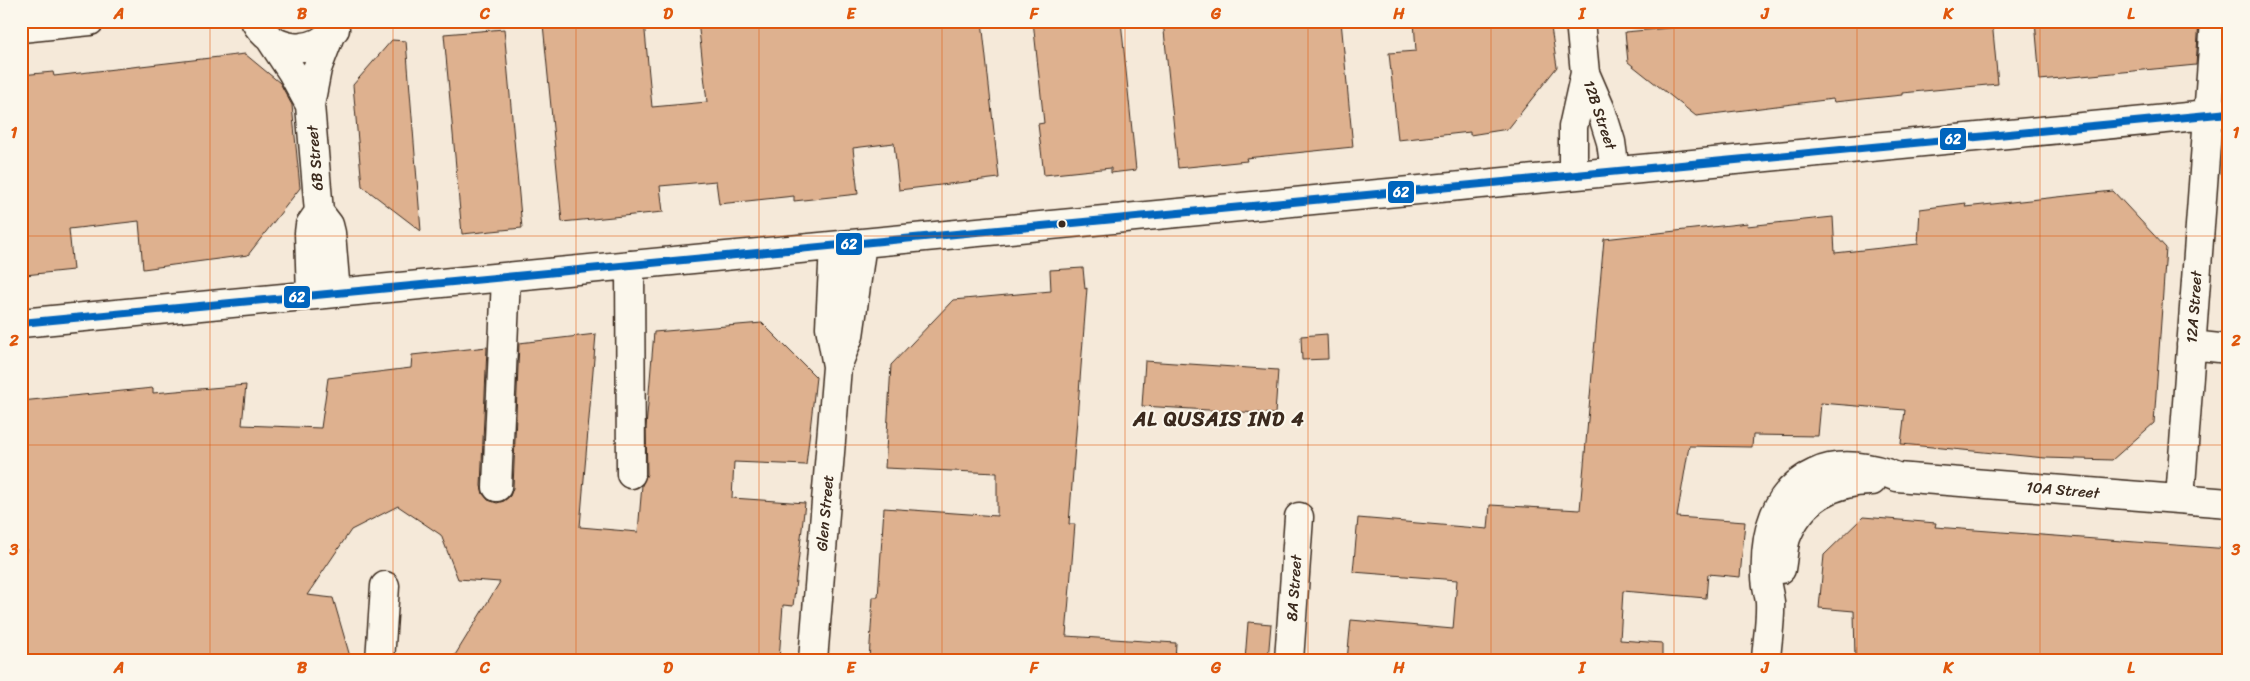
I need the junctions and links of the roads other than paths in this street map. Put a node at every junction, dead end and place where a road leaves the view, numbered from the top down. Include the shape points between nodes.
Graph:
1 (90, 21) edge
2 (236, 21) edge
3 (1580, 21) edge
4 (2215, 21) edge
5 (338, 26) edge
6 (21, 28) edge
7 (262, 31) edge
8 (1585, 73) junction
9 (310, 105) junction
10 (2218, 114) edge
11 (1615, 171) junction
12 (1573, 175) junction
13 (862, 243) junction
14 (834, 246) junction
15 (630, 265) junction
16 (506, 277) junction
17 (324, 294) junction
18 (21, 323) edge
19 (2191, 345) junction
20 (2229, 349) edge
21 (837, 367) junction
22 (631, 474) dead end
23 (497, 487) dead end
24 (2180, 499) junction
25 (2229, 503) edge
26 (1299, 517) dead end
27 (385, 586) dead end
28 (380, 660) edge
29 (813, 660) edge
30 (1289, 660) edge
31 (1766, 660) edge

1 - 6 street
2 - 7 street
3 - 8 street
4 - 10 street, 12A Street
5 - 7 street via 320,42 302,47 282,46
5 - 9 street, 6B Street via 317,69
7 - 9 street, 6B Street via 292,72
8 - 11 street, 12B Street via 1611,142
8 - 12 street, 12B Street via 1573,126
9 - 17 street, 6B Street via 320,212 310,225 309,233
10 - 11 street
10 - 19 street, 12A Street
11 - 12 street
12 - 13 street
13 - 14 street
13 - 21 street, Glen Street via 849,336
14 - 15 street
14 - 21 street, Glen Street via 830,327
15 - 16 street
15 - 22 street
16 - 17 street
16 - 23 street
17 - 18 street
19 - 20 street
19 - 24 street, 12A Street
21 - 29 street, Glen Street
24 - 25 street, 10A Street
24 - 31 street, 10A Street via 1898,476 1839,485 1815,497 1806,506 1785,540 1779,578 1770,602
26 - 30 street, 8A Street
27 - 28 street

